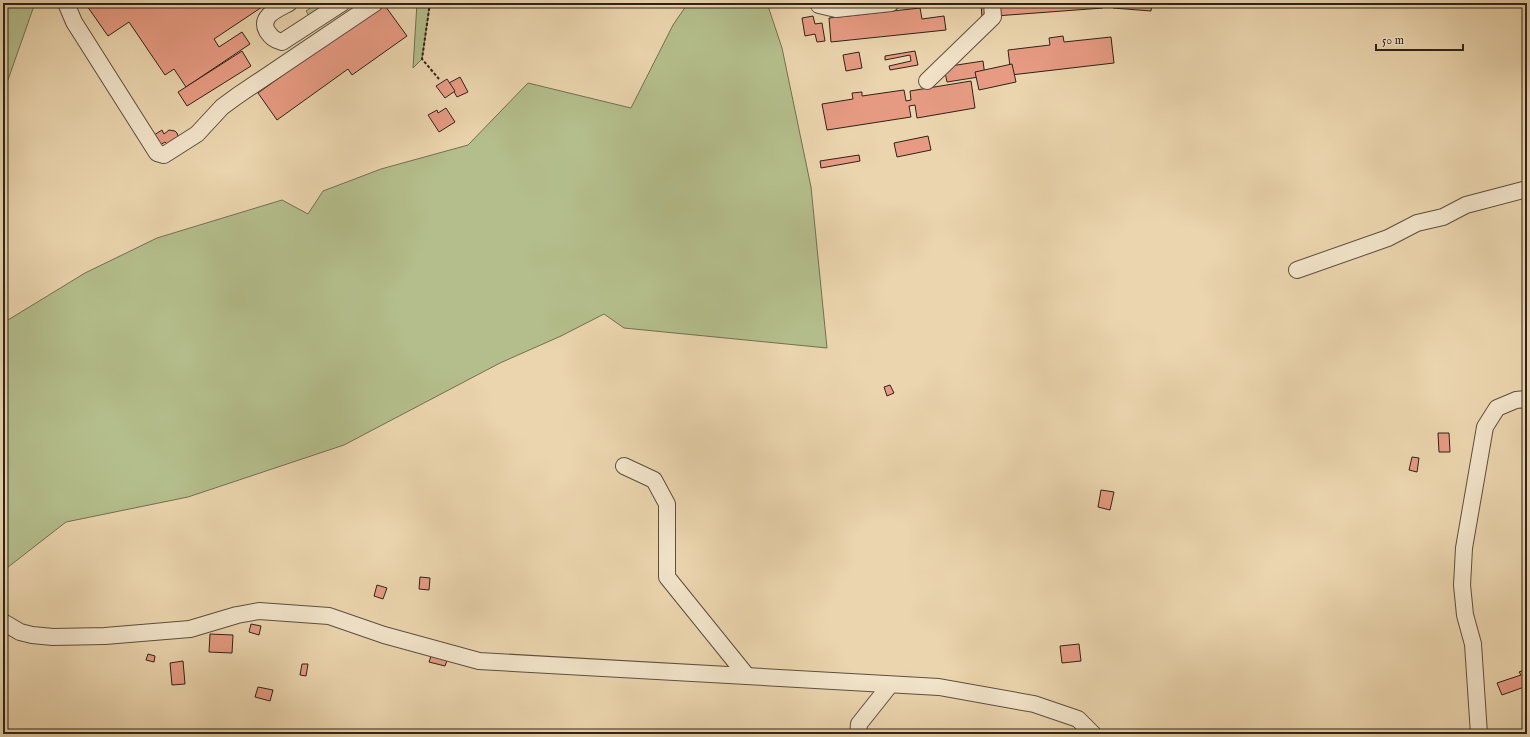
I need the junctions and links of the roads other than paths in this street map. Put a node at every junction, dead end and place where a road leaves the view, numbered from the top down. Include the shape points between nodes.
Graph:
1 (66, 3) edge
2 (289, 3) edge
3 (342, 3) edge
4 (376, 3) edge
5 (891, 3) edge
6 (992, 3) edge
7 (818, 4) edge
8 (927, 82) dead end
9 (1527, 189) edge
10 (1297, 270) dead end
11 (1527, 399) edge
12 (624, 466) dead end
13 (3, 622) edge
14 (747, 676) junction
15 (890, 685) junction
16 (858, 734) edge
17 (1093, 734) edge
18 (1479, 734) edge

1 - 4 street via 74,22 157,153 164,155 197,134 222,107 237,96
2 - 3 street via 271,13 266,19 265,26 272,38 282,42
5 - 7 street via 836,9
6 - 8 street via 993,17
9 - 10 street via 1466,205 1443,217 1417,223 1388,238
11 - 18 street via 1516,400 1497,408 1485,427 1464,548 1462,585 1465,615 1473,644
12 - 14 street via 654,480 667,504 667,577
13 - 14 street via 20,632 32,635 105,636 190,629 259,611 289,612 329,616 384,635 479,661
14 - 15 street
15 - 16 street via 860,724
15 - 17 street via 939,688 1034,704 1078,719

